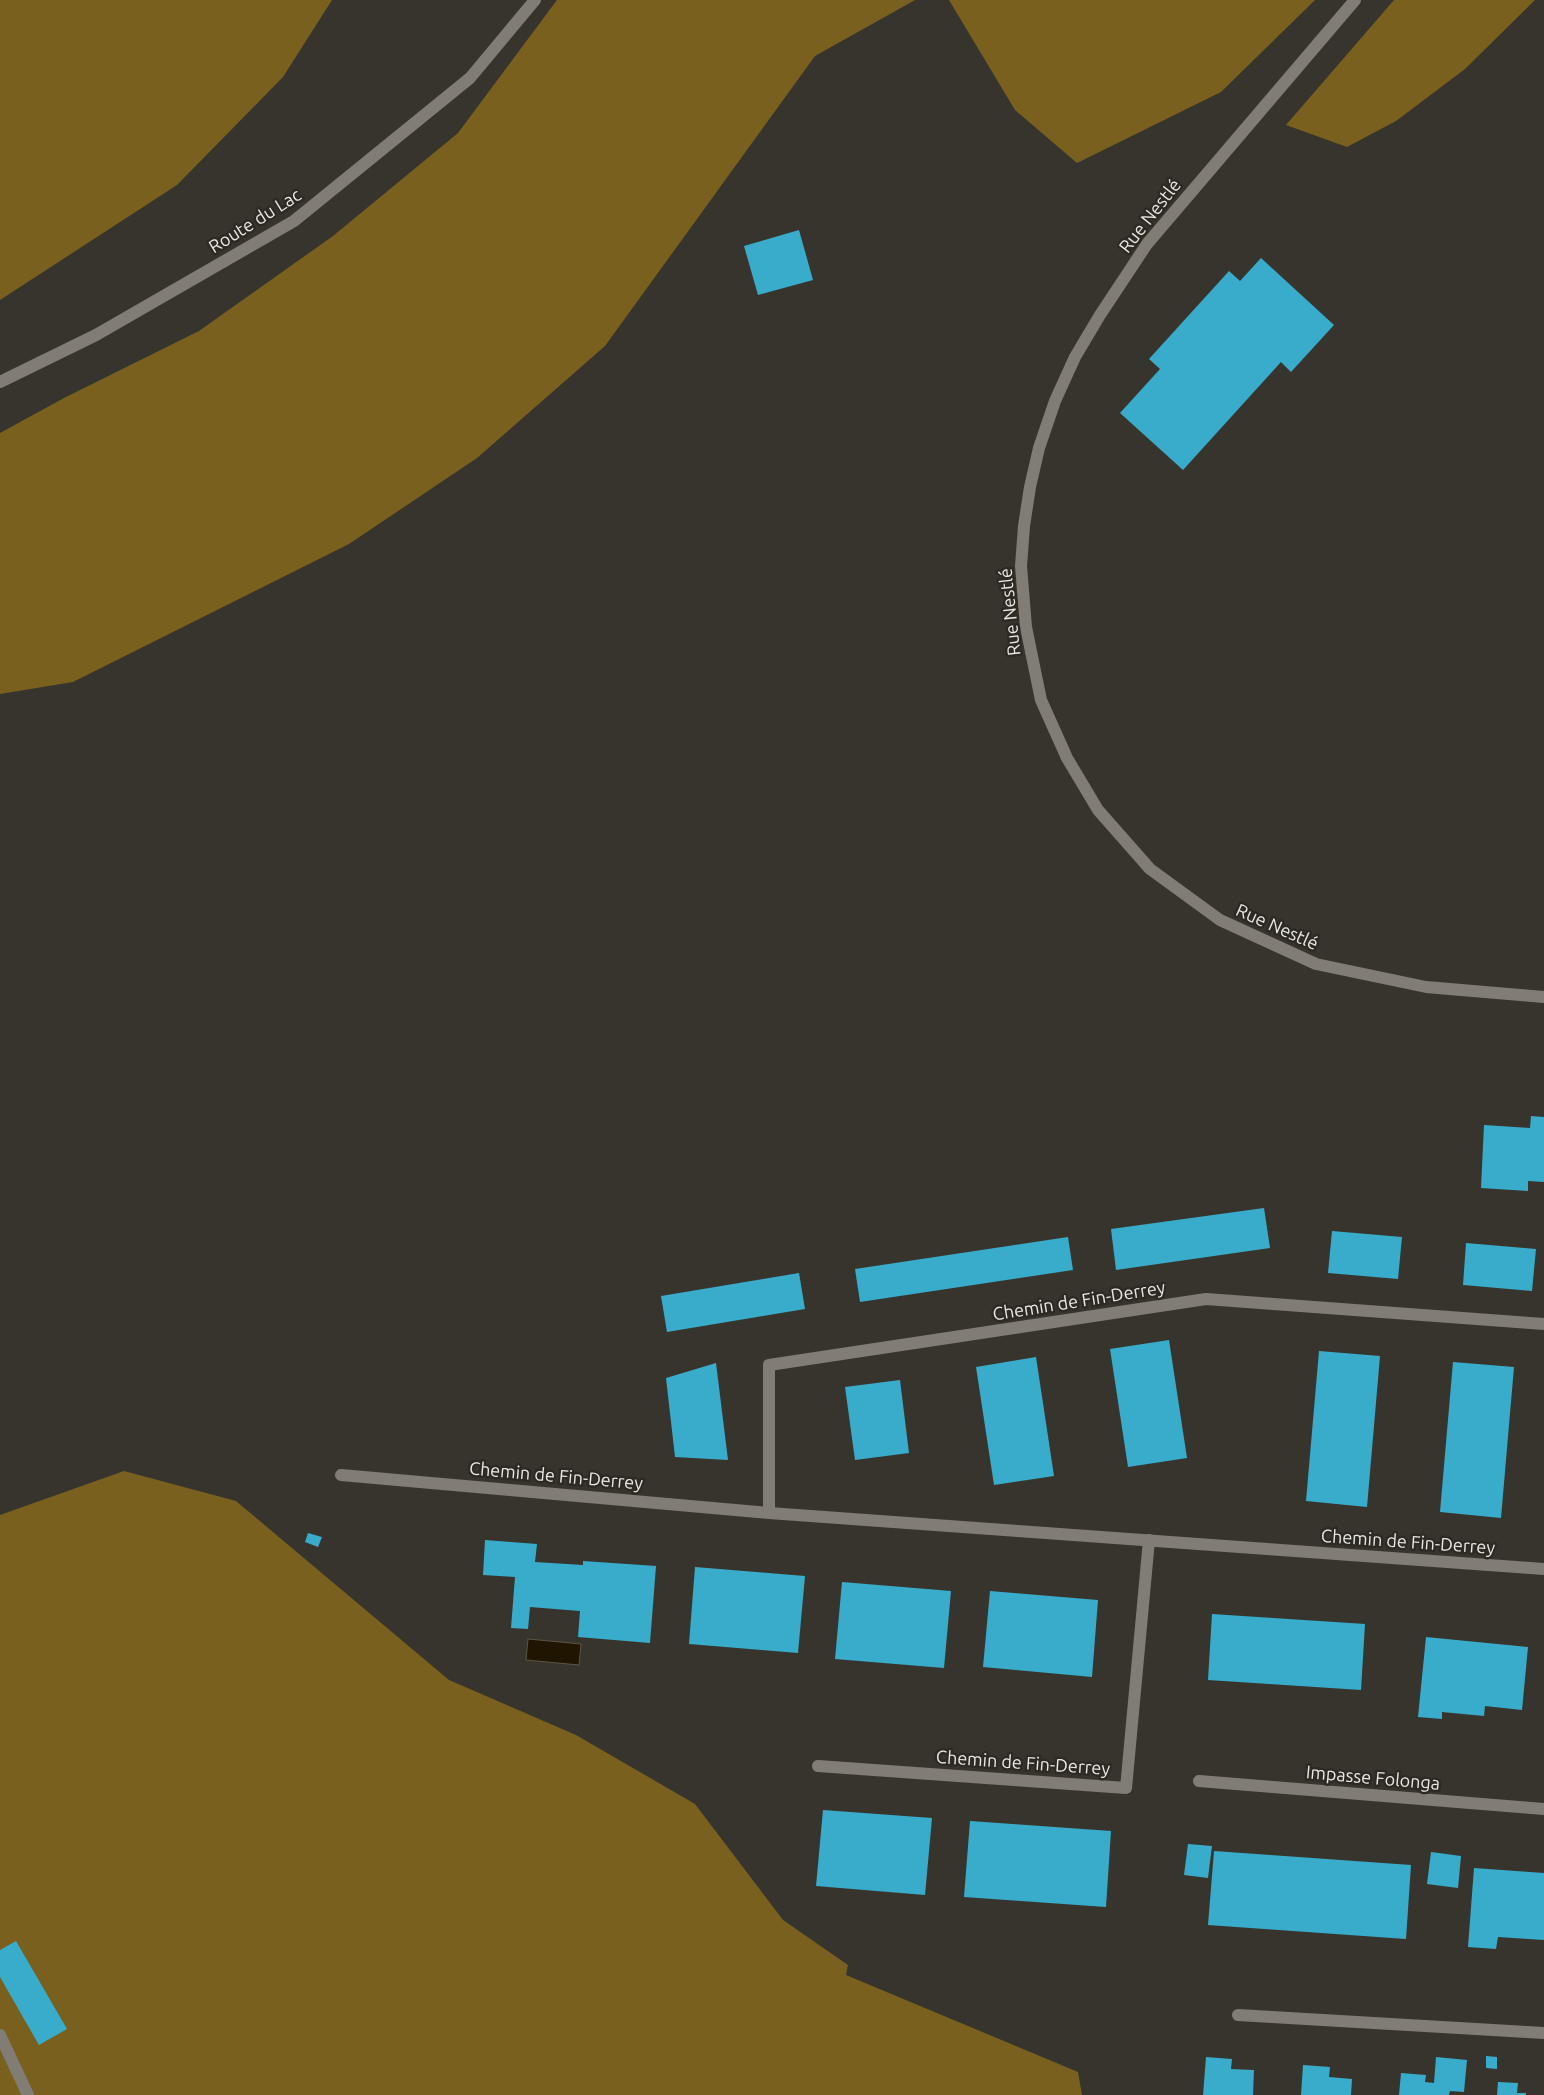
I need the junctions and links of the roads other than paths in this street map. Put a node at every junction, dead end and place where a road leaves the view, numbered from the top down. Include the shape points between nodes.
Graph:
1 (535, 0) edge
2 (1355, 0) edge
3 (0, 382) edge
4 (1544, 997) edge
5 (1544, 1324) edge
6 (341, 1475) dead end
7 (769, 1513) junction
8 (1149, 1540) junction
9 (1544, 1569) edge
10 (818, 1766) dead end
11 (1199, 1781) dead end
12 (1544, 1809) edge
13 (1238, 2015) dead end
14 (1544, 2033) edge
15 (0, 2035) edge
16 (28, 2095) edge

1 - 3 street, Route du Lac via 470,78 294,221 96,335
2 - 4 street, Rue Nestlé via 1147,244 1075,357 1039,448 1030,487 1021,566 1026,627 1041,700 1067,758 1098,810 1150,869 1220,920 1316,964 1426,987
5 - 7 street, Chemin de Fin-Derrey via 1206,1299 769,1365
6 - 7 street, Chemin de Fin-Derrey
7 - 8 street, Chemin de Fin-Derrey
8 - 9 street, Chemin de Fin-Derrey
8 - 10 street, Chemin de Fin-Derrey via 1126,1788
11 - 12 street, Impasse Folonga
13 - 14 street
15 - 16 street

